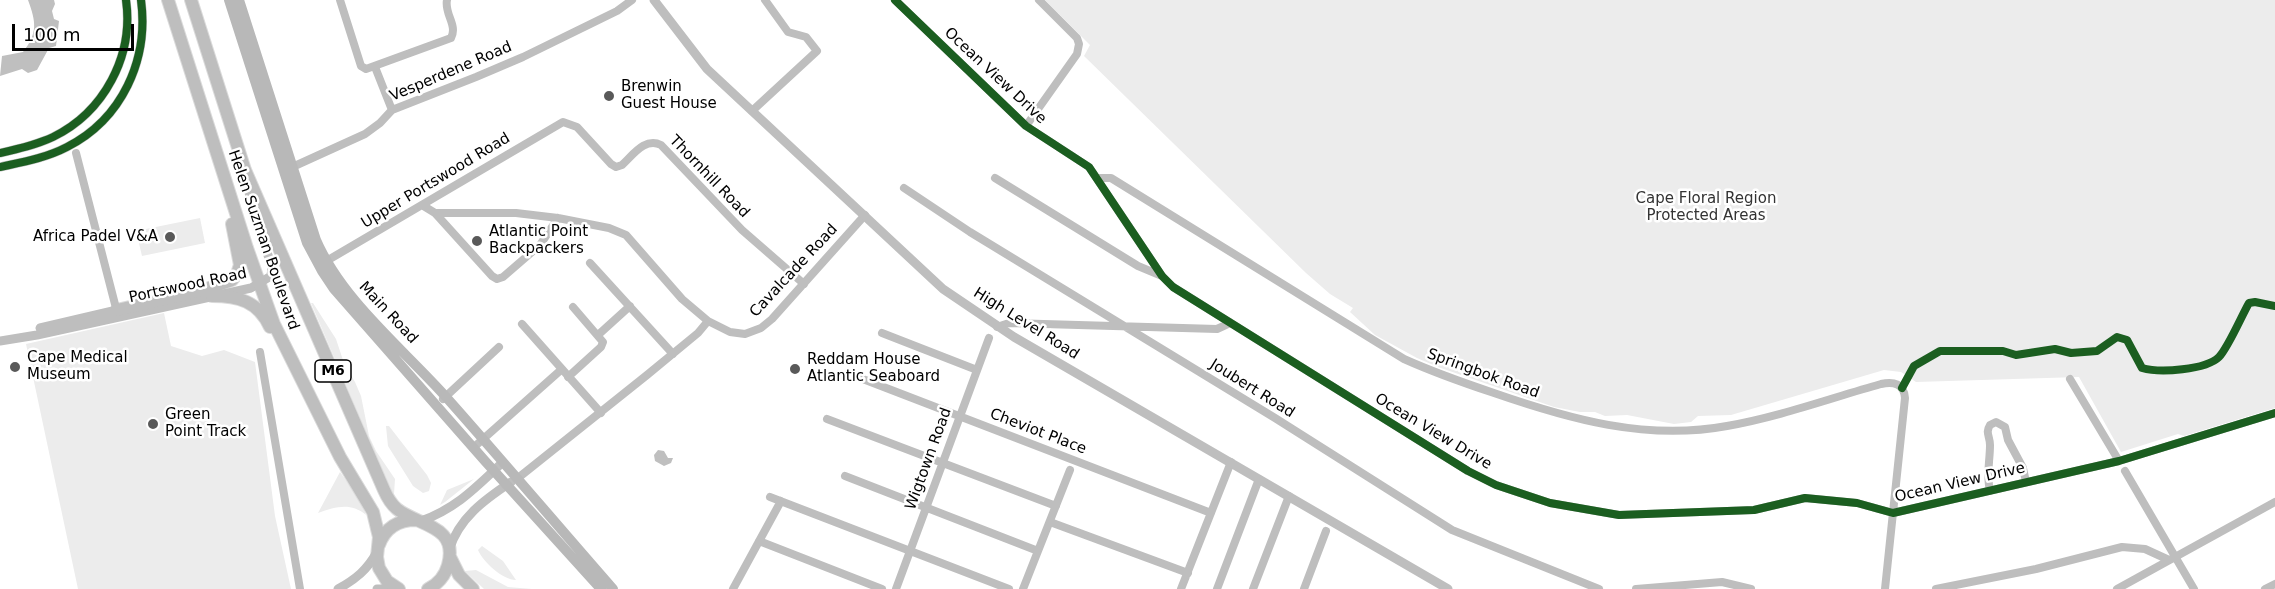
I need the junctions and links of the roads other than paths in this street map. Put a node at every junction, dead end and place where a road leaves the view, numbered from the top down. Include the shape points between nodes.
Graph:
1 (126, 0) edge
2 (141, 0) edge
3 (168, 0) edge
4 (190, 0) edge
5 (229, 0) edge
6 (239, 0) edge
7 (340, 0) edge
8 (447, 0) edge
9 (632, 0) edge
10 (654, 0) edge
11 (765, 0) edge
12 (895, 0) edge
13 (1039, 0) edge
14 (375, 67) junction
15 (392, 110) junction
16 (752, 111) junction
17 (567, 122) joint
18 (1026, 126) junction
19 (0, 153) edge
20 (76, 153) dead end
21 (0, 167) edge
22 (287, 169) junction
23 (245, 170) junction
24 (224, 178) junction
25 (995, 178) dead end
26 (1097, 178) junction
27 (904, 188) dead end
28 (422, 205) junction
29 (435, 213) junction
30 (865, 215) junction
31 (558, 218) junction
32 (322, 263) junction
33 (590, 263) dead end
34 (1162, 276) junction
35 (260, 284) junction
36 (804, 284) junction
37 (212, 296) junction
38 (630, 306) junction
39 (573, 307) dead end
40 (118, 313) junction
41 (708, 321) junction
42 (1230, 323) junction
43 (522, 324) dead end
44 (997, 327) junction
45 (1127, 327) junction
46 (378, 332) junction
47 (882, 333) dead end
48 (600, 338) junction
49 (989, 338) dead end
50 (0, 340) edge
51 (499, 347) dead end
52 (260, 352) dead end
53 (673, 354) junction
54 (288, 356) junction
55 (561, 369) junction
56 (977, 370) junction
57 (568, 376) junction
58 (855, 376) dead end
59 (2070, 379) dead end
60 (445, 396) junction
61 (436, 405) junction
62 (601, 413) junction
63 (2275, 413) edge
64 (959, 416) junction
65 (827, 419) dead end
66 (482, 439) junction
67 (473, 447) junction
68 (2119, 461) junction
69 (503, 462) junction
70 (942, 462) junction
71 (1231, 462) junction
72 (1070, 470) dead end
73 (494, 471) junction
74 (2125, 471) dead end
75 (845, 477) dead end
76 (518, 478) junction
77 (1259, 479) junction
78 (2026, 482) junction
79 (507, 485) junction
80 (1990, 491) junction
81 (1289, 496) junction
82 (770, 497) dead end
83 (781, 501) junction
84 (2275, 502) edge
85 (1056, 506) junction
86 (926, 507) junction
87 (1211, 513) junction
88 (1893, 513) junction
89 (420, 520) junction
90 (1050, 522) junction
91 (1326, 531) dead end
92 (759, 541) junction
93 (378, 549) junction
94 (909, 549) junction
95 (1038, 551) junction
96 (449, 553) junction
97 (2172, 559) junction
98 (1188, 573) junction
99 (2275, 584) edge
100 (1026, 588) edge
101 (1746, 588) edge
102 (300, 589) edge
103 (338, 589) edge
104 (377, 589) edge
105 (392, 589) edge
106 (399, 589) edge
107 (428, 589) edge
108 (473, 589) edge
109 (601, 589) edge
110 (613, 589) edge
111 (733, 589) edge
112 (882, 589) edge
113 (896, 589) edge
114 (1009, 589) edge
115 (1181, 589) edge
116 (1216, 589) edge
117 (1253, 589) edge
118 (1304, 589) edge
119 (1448, 589) edge
120 (1599, 589) edge
121 (1636, 589) edge
122 (1885, 589) edge
123 (1936, 589) edge
124 (2116, 589) edge
125 (2194, 589) edge
126 (2265, 589) edge

1 - 19 street via 124,49 110,85 97,102 78,121 45,141
2 - 21 street via 141,48 114,109 87,135 53,153
3 - 24 main road, Helen Suzman Boulevard / M6
4 - 23 main road, Helen Suzman Boulevard / M6
5 - 22 main road, Main Road
6 - 22 main road, Main Road
7 - 14 street via 361,66
8 - 14 street via 454,28 450,38
9 - 15 street, Vesperdene Road via 523,57
10 - 16 street, High Level Road via 695,56
11 - 16 street via 788,32 806,37 817,51
12 - 18 street, Ocean View Drive
13 - 18 street via 1077,38 1079,47
14 - 15 street
15 - 22 street, Vesperdene Road via 365,134
16 - 30 street, High Level Road
17 - 28 street, Upper Portswood Road via 559,123
17 - 36 street, Thornhill Road via 614,166 622,165 648,142 661,145 741,230
18 - 26 street, Ocean View Drive via 1082,161
20 - 40 street
22 - 32 main road, Main Road
23 - 35 street, Portswood Road via 252,208 272,267 271,276
23 - 89 main road, Helen Suzman Boulevard / M6 via 387,498 397,509
24 - 35 main road, Helen Suzman Boulevard / M6
24 - 40 main road via 224,195 240,259 235,277 228,283
25 - 34 street via 1138,266
26 - 34 street, Ocean View Drive
26 - 88 street, Springbok Road via 1111,178 1404,359 1575,419 1631,429 1702,429 1754,420 1889,382 1898,384 1905,398
27 - 45 street, Joubert Road
28 - 29 street
28 - 32 street, Upper Portswood Road
29 - 31 street, Cavalcade Road via 516,213
29 - 31 street via 497,279 540,245
30 - 36 street, Cavalcade Road
30 - 44 street, High Level Road via 931,279
31 - 41 street, Cavalcade Road via 626,235 682,299
32 - 46 main road, Main Road
33 - 38 street
34 - 42 street, Ocean View Drive
35 - 37 street, Portswood Road
35 - 54 main road, Helen Suzman Boulevard / M6
36 - 41 street, Cavalcade Road via 767,324 752,333 737,334
37 - 40 street, Portswood Road
37 - 54 main road via 240,298 253,305
38 - 48 street
38 - 53 street
39 - 48 street
40 - 50 street, Portswood Road
41 - 53 street
42 - 45 street via 1216,329
42 - 88 street, Ocean View Drive via 1468,471 1550,503 1633,516 1754,510 1813,498 1857,503
43 - 55 street
44 - 45 street via 1009,323
44 - 71 street, High Level Road
45 - 120 street, Joubert Road via 1452,530
46 - 60 main road, Main Road
46 - 61 main road, Main Road
47 - 56 street
48 - 57 street via 601,347
49 - 56 street, Wigtown Road
51 - 60 street
52 - 102 street
53 - 62 street
54 - 93 main road, Helen Suzman Boulevard / M6 via 373,512
55 - 57 street
55 - 66 street
56 - 64 street, Wigtown Road
57 - 62 street
58 - 64 street, Cheviot Place
59 - 68 street
60 - 61 street
60 - 66 main road, Main Road
61 - 67 main road, Main Road
62 - 76 street
63 - 68 street, Ocean View Drive
64 - 70 street, Wigtown Road
64 - 87 street, Cheviot Place
65 - 70 street
66 - 67 street
66 - 69 main road, Main Road
67 - 73 main road, Main Road
68 - 78 street, Ocean View Drive
69 - 73 street
69 - 76 main road, Main Road
70 - 85 street
70 - 86 street, Wigtown Road
71 - 77 street, High Level Road
71 - 87 street
72 - 85 street
73 - 79 main road, Main Road
73 - 89 street via 448,510
74 - 97 street
75 - 86 street
76 - 79 street
76 - 110 main road, Main Road
77 - 81 street, High Level Road
77 - 116 street
78 - 80 street, Ocean View Drive
78 - 80 street via 2006,427 1993,423 1987,432
79 - 96 street via 458,527
79 - 109 main road, Main Road
80 - 88 street, Ocean View Drive
81 - 117 street
81 - 119 street, High Level Road
82 - 83 street
83 - 92 street
83 - 94 street
84 - 97 street
85 - 90 street
86 - 94 street, Wigtown Road
86 - 95 street
87 - 98 street
88 - 122 street
89 - 93 main road via 406,520 393,526
89 - 96 main road, Helen Suzman Boulevard / M6 via 440,531
90 - 95 street
90 - 98 street
91 - 118 street
92 - 111 street
92 - 112 street
93 - 103 street via 359,576
93 - 106 main road, Helen Suzman Boulevard / M6 via 381,572
94 - 113 street, Wigtown Road
94 - 114 street
95 - 100 street
96 - 107 main road via 444,575
96 - 108 main road, Helen Suzman Boulevard / M6 via 459,575
97 - 123 street via 2145,549 2122,547
97 - 124 street
97 - 125 street
98 - 115 street
99 - 126 street
101 - 121 street via 1722,582
104 - 105 street

